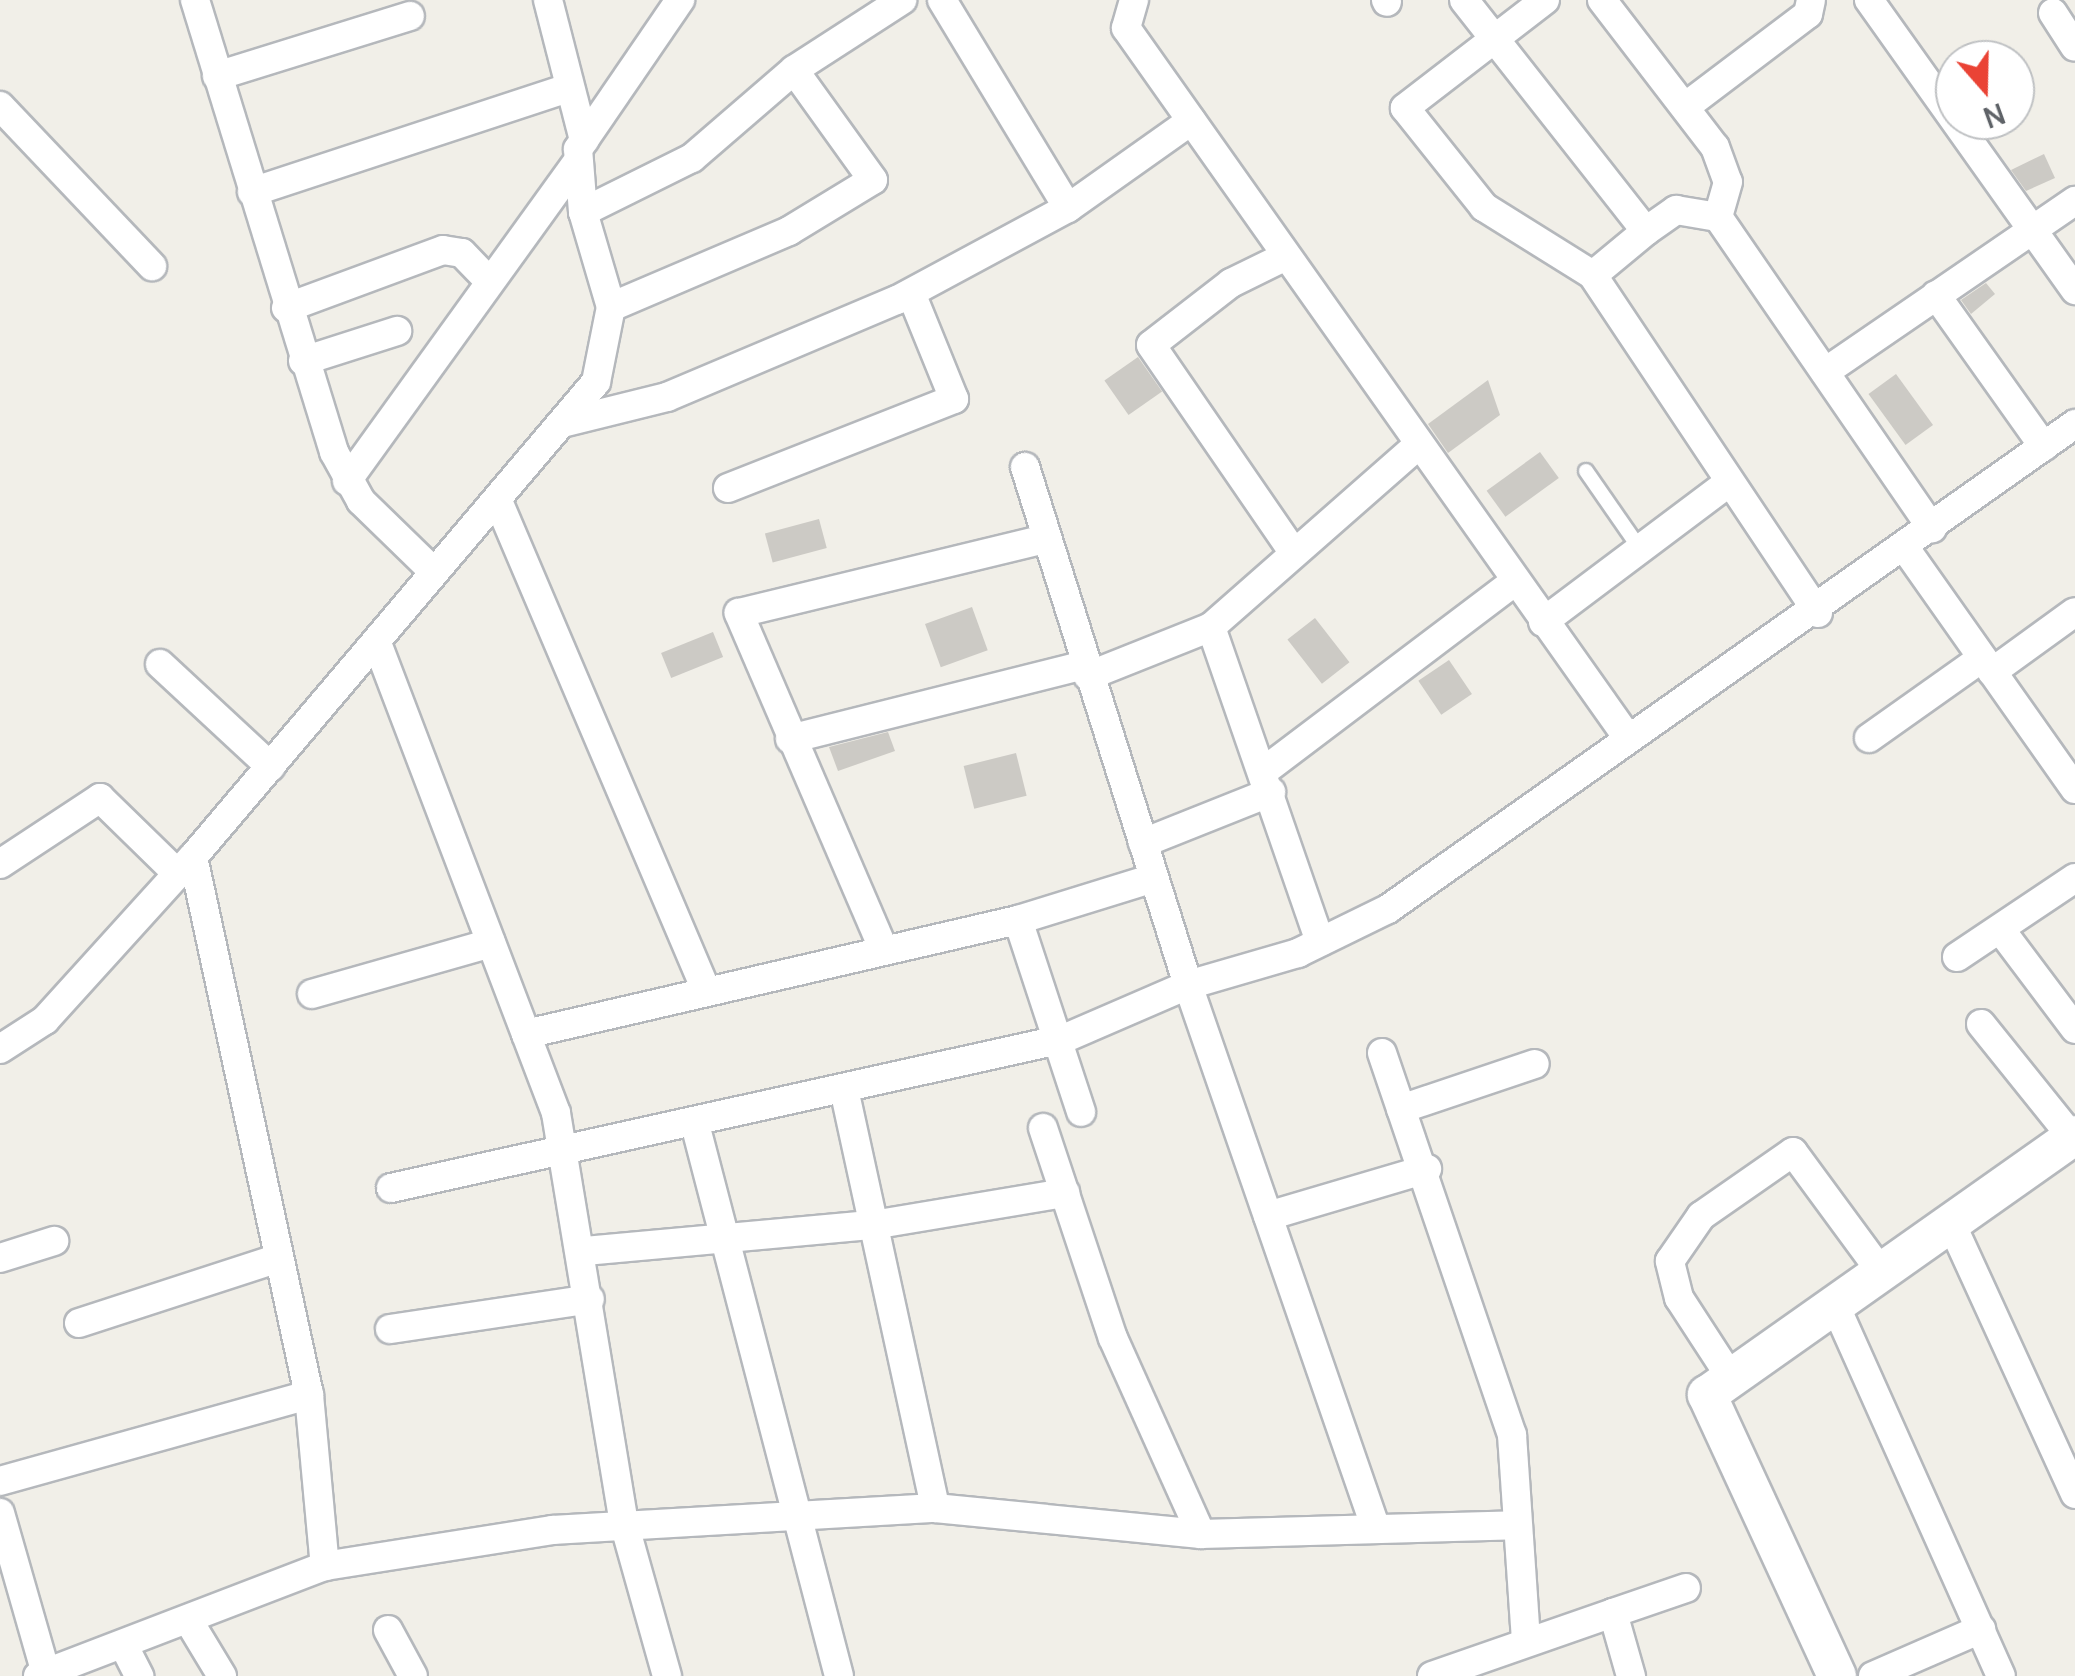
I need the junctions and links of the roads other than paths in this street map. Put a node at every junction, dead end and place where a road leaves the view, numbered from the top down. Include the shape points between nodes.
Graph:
1 (195, 0) edge
2 (548, 0) edge
3 (680, 0) edge
4 (902, 0) edge
5 (942, 0) edge
6 (1134, 0) edge
7 (1464, 0) edge
8 (1544, 0) edge
9 (1602, 0) edge
10 (1811, 0) edge
11 (1869, 0) edge
12 (2053, 13) dead end
13 (410, 16) dead end
14 (1493, 40) junction
15 (2075, 47) edge
16 (794, 70) junction
17 (216, 76) junction
18 (569, 88) junction
19 (0, 106) edge
20 (1684, 107) junction
21 (1191, 120) junction
22 (580, 152) junction
23 (252, 192) junction
24 (2075, 200) edge
25 (1068, 208) junction
26 (583, 212) junction
27 (1718, 217) junction
28 (1646, 231) junction
29 (2031, 231) junction
30 (1282, 258) junction
31 (152, 266) dead end
32 (1593, 275) junction
33 (488, 280) junction
34 (2075, 290) edge
35 (910, 293) junction
36 (1936, 294) junction
37 (611, 307) junction
38 (286, 308) junction
39 (397, 331) dead end
40 (303, 361) junction
41 (1825, 372) junction
42 (566, 422) junction
43 (2063, 443) edge
44 (1415, 448) junction
45 (1025, 467) dead end
46 (1586, 470) dead end
47 (347, 481) junction
48 (1728, 483) junction
49 (728, 488) dead end
50 (498, 501) junction
51 (1932, 528) junction
52 (1044, 539) junction
53 (1905, 548) junction
54 (1640, 549) junction
55 (1292, 550) junction
56 (432, 570) junction
57 (1513, 583) junction
58 (2075, 612) edge
59 (1818, 613) junction
60 (1543, 622) junction
61 (1211, 628) junction
62 (377, 642) junction
63 (160, 664) dead end
64 (1987, 665) junction
65 (1087, 670) junction
66 (1628, 738) junction
67 (1869, 738) dead end
68 (790, 739) junction
69 (270, 766) junction
70 (1268, 782) junction
71 (2075, 789) edge
72 (1143, 843) junction
73 (0, 864) edge
74 (186, 866) junction
75 (1154, 878) junction
76 (2075, 878) edge
77 (1018, 920) junction
78 (2000, 929) junction
79 (1320, 942) junction
80 (491, 943) junction
81 (883, 948) junction
82 (1957, 957) dead end
83 (1188, 985) junction
84 (706, 990) junction
85 (312, 994) dead end
86 (1981, 1024) dead end
87 (2075, 1029) edge
88 (526, 1034) junction
89 (1063, 1039) junction
90 (0, 1049) edge
91 (1382, 1053) dead end
92 (1535, 1064) dead end
93 (844, 1090) junction
94 (1402, 1109) junction
95 (1080, 1112) dead end
96 (695, 1124) junction
97 (1044, 1128) dead end
98 (2073, 1136) edge
99 (566, 1154) junction
100 (1427, 1169) junction
101 (391, 1188) dead end
102 (1065, 1193) junction
103 (1268, 1216) junction
104 (1950, 1223) junction
105 (873, 1225) junction
106 (728, 1237) junction
107 (54, 1241) dead end
108 (585, 1251) junction
109 (0, 1258) edge
110 (276, 1259) junction
111 (1881, 1272) junction
112 (590, 1299) junction
113 (1835, 1305) junction
114 (80, 1324) dead end
115 (390, 1329) dead end
116 (1731, 1378) junction
117 (308, 1394) junction
118 (2065, 1444) edge
119 (0, 1481) edge
120 (2075, 1494) edge
121 (935, 1508) junction
122 (0, 1513) edge
123 (790, 1514) junction
124 (624, 1523) junction
125 (1516, 1525) junction
126 (1376, 1526) junction
127 (1201, 1534) junction
128 (325, 1566) junction
129 (1686, 1588) dead end
130 (1614, 1613) junction
131 (190, 1623) junction
132 (1980, 1629) junction
133 (388, 1630) dead end
134 (1526, 1642) junction
135 (124, 1646) junction
136 (42, 1675) edge
137 (139, 1676) edge
138 (222, 1676) edge
139 (413, 1676) edge
140 (667, 1676) edge
141 (840, 1676) edge
142 (1432, 1676) edge
143 (1631, 1676) edge
144 (1837, 1676) edge
145 (1873, 1676) edge
146 (2001, 1676) edge

1 - 17 street
2 - 18 street
3 - 22 street
4 - 16 street
5 - 25 street
6 - 21 street via 1126,28
7 - 14 street
8 - 14 street
9 - 20 street
10 - 20 street via 1808,14
11 - 29 street
12 - 15 street
13 - 17 street
14 - 28 street
14 - 32 street via 1405,108 1484,207
16 - 26 street via 692,158
16 - 37 street via 873,180 789,231
17 - 23 street
18 - 22 street
18 - 23 street
19 - 31 street
20 - 27 street via 1728,182
21 - 25 street
21 - 30 street
22 - 26 street
22 - 33 street
23 - 38 street
24 - 29 street
25 - 35 street
26 - 37 street
27 - 28 street via 1676,210
27 - 41 street
28 - 32 street
29 - 34 street
29 - 36 street
30 - 44 street
30 - 55 street via 1231,283 1151,345
32 - 48 street
33 - 38 street via 462,253 443,250
33 - 47 street
35 - 42 street via 667,397
35 - 49 street via 954,399
36 - 41 street
36 - 43 street
37 - 42 street via 596,382
38 - 40 street
39 - 40 street
40 - 47 street
41 - 51 street
42 - 50 street
43 - 51 street
44 - 55 street
44 - 57 street
45 - 52 street
46 - 54 lane
47 - 56 street
48 - 54 street
48 - 59 street
50 - 56 street
50 - 84 street
51 - 53 street
52 - 65 street
52 - 68 street via 744,608 740,627
53 - 59 street
53 - 64 street
54 - 60 street
55 - 61 street
56 - 62 street
57 - 60 street
57 - 70 street
58 - 64 street
59 - 66 street
60 - 66 street
61 - 65 street
61 - 70 street
62 - 69 street
62 - 80 street
63 - 69 street
64 - 67 street
64 - 71 street
65 - 68 street
65 - 72 street
66 - 79 street via 1388,909
68 - 81 street
69 - 74 street
70 - 72 street
70 - 79 street
72 - 75 street
73 - 74 street via 100,798
74 - 90 street via 45,1020
74 - 110 street
75 - 77 street
75 - 83 street
76 - 78 street
77 - 81 street
77 - 89 street
78 - 82 street
78 - 87 street
79 - 83 street via 1263,968
80 - 85 street
80 - 88 street
81 - 84 street
83 - 89 street
83 - 103 street
84 - 88 street
86 - 98 street
88 - 99 street
89 - 93 street
89 - 95 street
91 - 94 street
92 - 94 street
93 - 96 street
93 - 105 street
94 - 100 street
96 - 99 street
96 - 106 street
97 - 102 street
98 - 104 street
99 - 101 street
99 - 108 street
100 - 103 street
100 - 125 street via 1512,1436
102 - 105 street
102 - 127 street via 1114,1338
103 - 126 street
104 - 111 street
104 - 118 street
105 - 106 street
105 - 121 street
106 - 108 street
106 - 123 street
107 - 109 street
108 - 112 street
110 - 114 street
110 - 117 street
111 - 113 street
111 - 116 street via 1793,1152 1701,1216 1670,1260 1679,1298
112 - 115 street
112 - 124 street
113 - 116 street
113 - 132 street
116 - 144 street via 1707,1396
117 - 119 street
117 - 128 street
118 - 120 street
121 - 123 street
121 - 127 street
122 - 136 street
123 - 124 street
123 - 141 street
124 - 128 street
124 - 140 street
125 - 126 street
125 - 134 street
126 - 127 street
128 - 131 street
129 - 130 street
130 - 134 street
130 - 143 street
131 - 135 street
131 - 138 street
132 - 145 street
132 - 146 street
133 - 139 street
134 - 142 street
135 - 136 street
135 - 137 street

